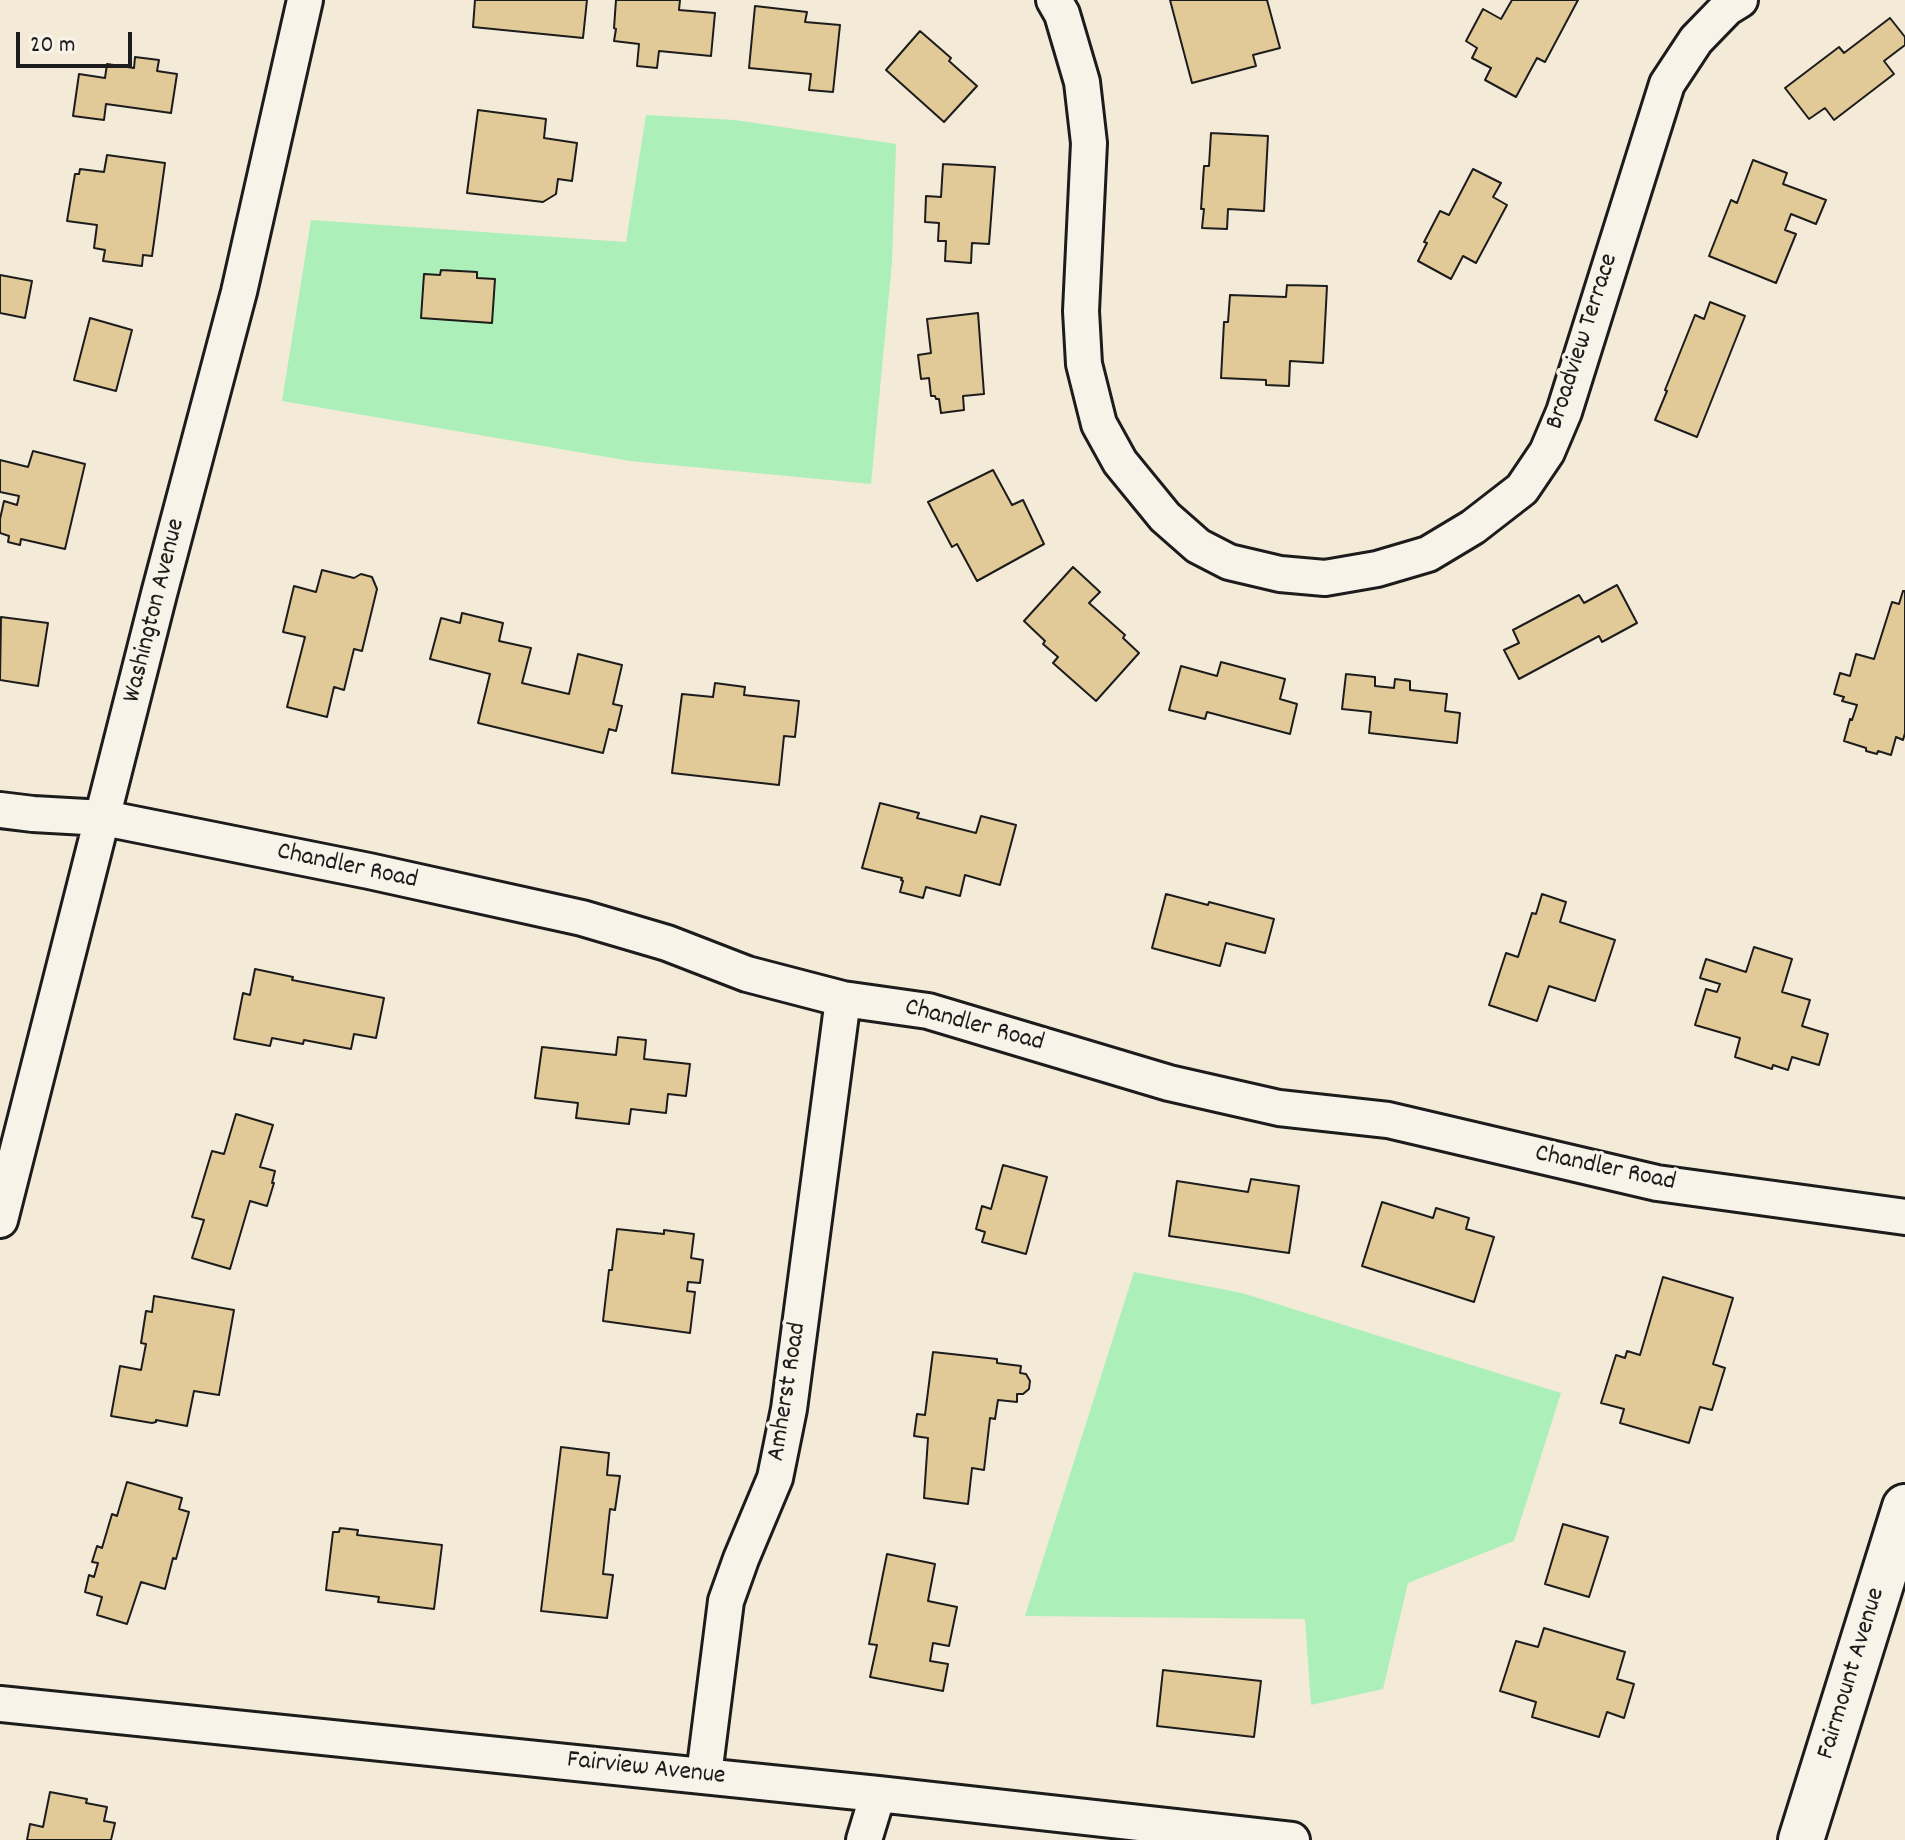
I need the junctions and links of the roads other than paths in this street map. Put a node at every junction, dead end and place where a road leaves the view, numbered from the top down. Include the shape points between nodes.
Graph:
1 (305, 0) edge
2 (1054, 0) edge
3 (1740, 0) edge
4 (0, 810) edge
5 (104, 818) junction
6 (843, 999) junction
7 (1905, 1217) edge
8 (0, 1220) edge
9 (1905, 1507) edge
10 (0, 1704) edge
11 (704, 1775) junction
12 (878, 1794) junction
13 (864, 1840) edge
14 (1292, 1840) edge
15 (1801, 1840) edge

1 - 5 street, Washington Avenue via 239,292
2 - 3 street, Broadview Terrace via 1082,82 1089,143 1081,311 1084,364 1099,424 1120,462 1165,517 1198,546 1229,562 1325,578 1428,554 1522,489 1547,452 1564,412 1667,84 1696,40
4 - 5 street, Chandler Road
5 - 6 street, Chandler Road via 582,918 747,974
5 - 8 street, Washington Avenue
6 - 7 street, Chandler Road via 928,1011 1169,1083 1279,1108 1388,1120 1657,1183
6 - 11 street, Amherst Road via 789,1409 775,1478 726,1601
9 - 15 main road, Fairmount Avenue
10 - 11 street, Fairview Avenue
11 - 12 street, Fairview Avenue
12 - 13 street
12 - 14 street, Fairview Avenue

